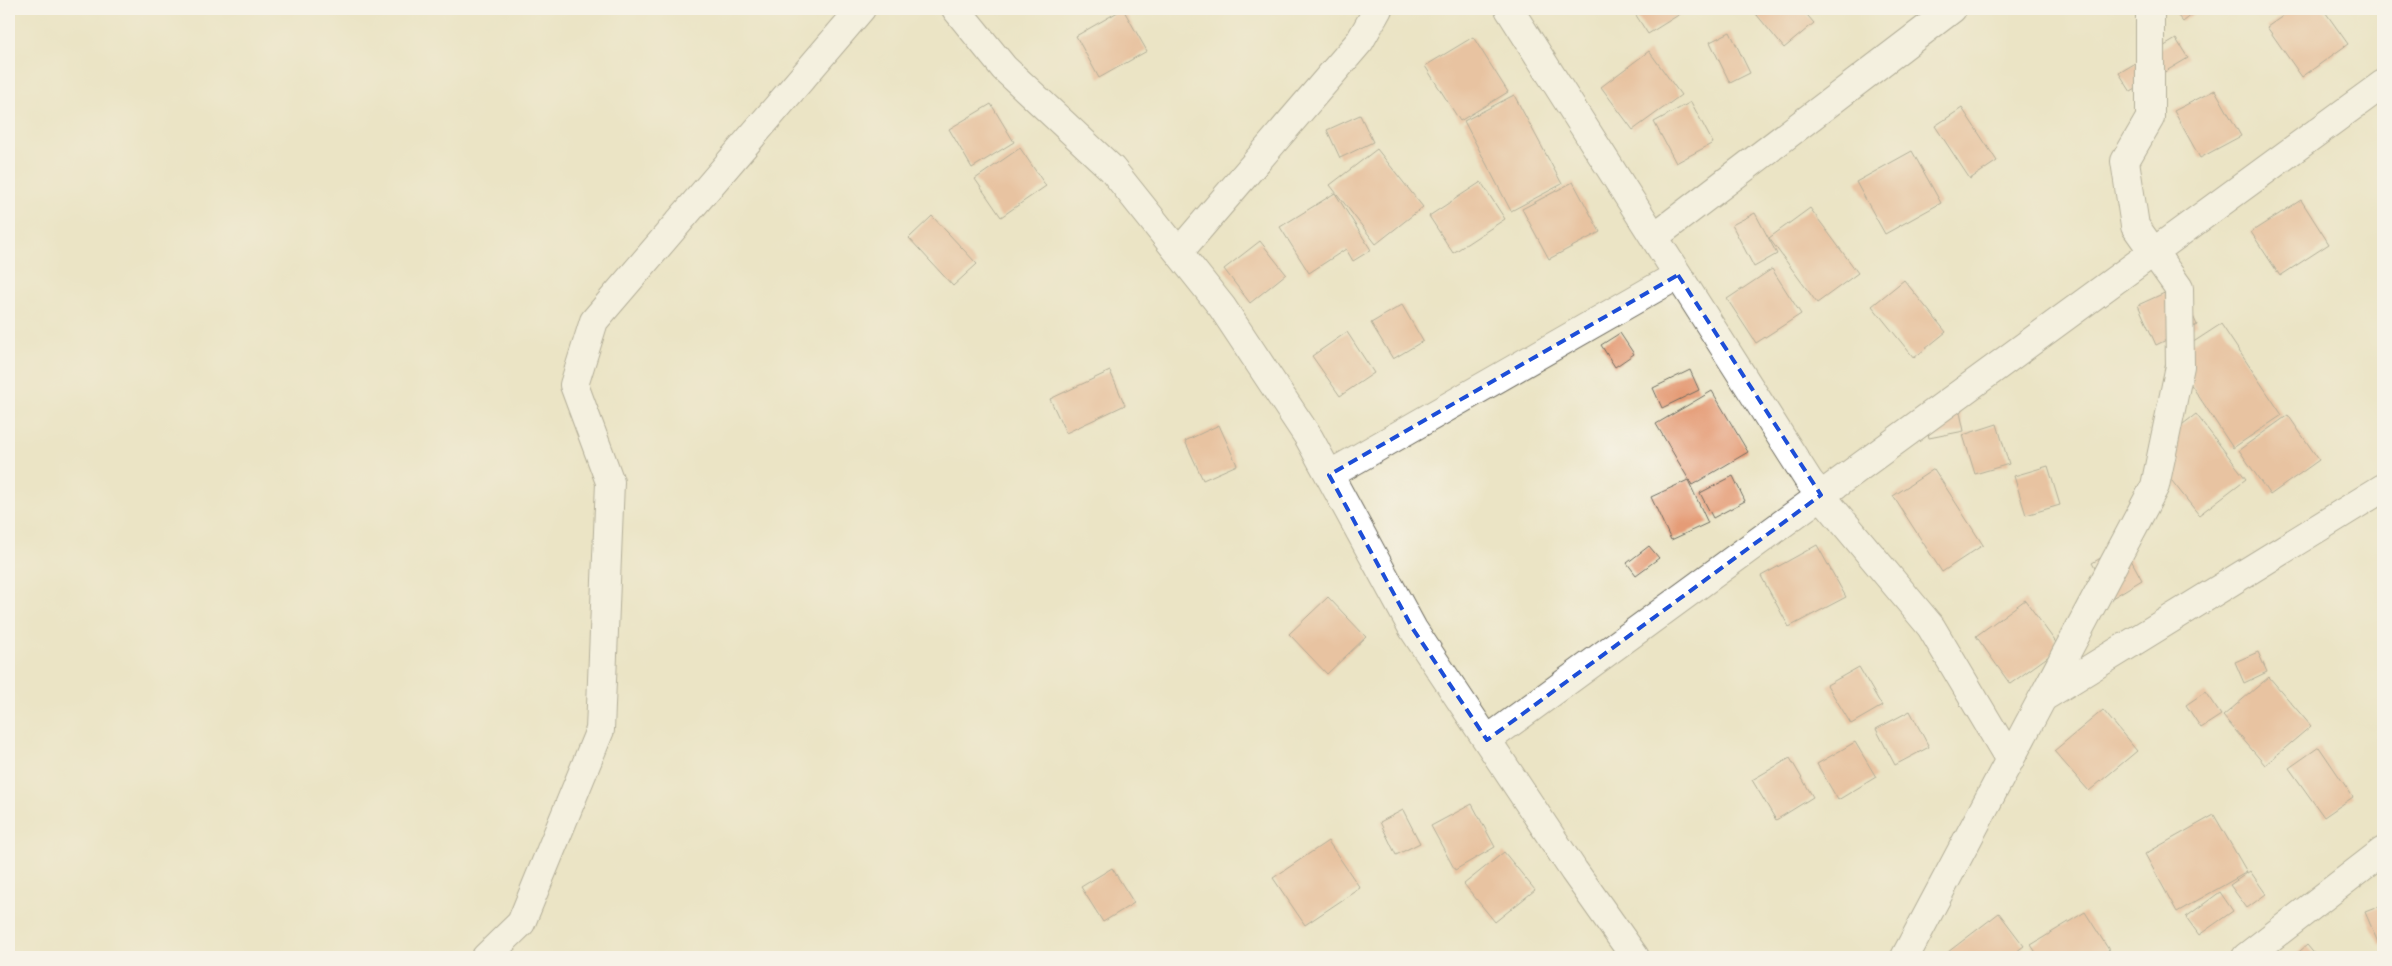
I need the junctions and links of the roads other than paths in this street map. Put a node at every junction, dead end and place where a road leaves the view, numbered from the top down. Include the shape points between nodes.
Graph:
1 (861, 9) edge
2 (956, 9) edge
3 (1378, 9) edge
4 (1952, 9) edge
5 (2150, 9) edge
6 (1511, 10) edge
7 (2383, 84) edge
8 (1654, 237) junction
9 (1178, 252) junction
10 (2153, 252) junction
11 (1678, 275) junction
12 (1329, 475) junction
13 (2383, 488) edge
14 (1821, 495) junction
15 (2044, 697) junction
16 (1487, 740) junction
17 (2010, 760) junction
18 (2383, 851) edge
19 (486, 957) edge
20 (1635, 957) edge
21 (1904, 957) edge
22 (2246, 957) edge

1 - 19 street via 594,321 574,385 610,482 600,730 520,923
2 - 9 street via 1004,68 1112,169
3 - 9 street via 1360,41
4 - 8 street
5 - 10 street via 2150,118 2125,160 2135,226
6 - 8 street
7 - 10 street
8 - 11 street
9 - 12 street via 1222,307 1309,438
10 - 14 street
10 - 15 street via 2178,288 2180,366 2155,486
11 - 12 street
11 - 14 street
12 - 16 street via 1413,629
13 - 15 street
14 - 16 street
14 - 17 street via 1931,627
15 - 17 street
16 - 20 street
17 - 21 street
18 - 22 street

